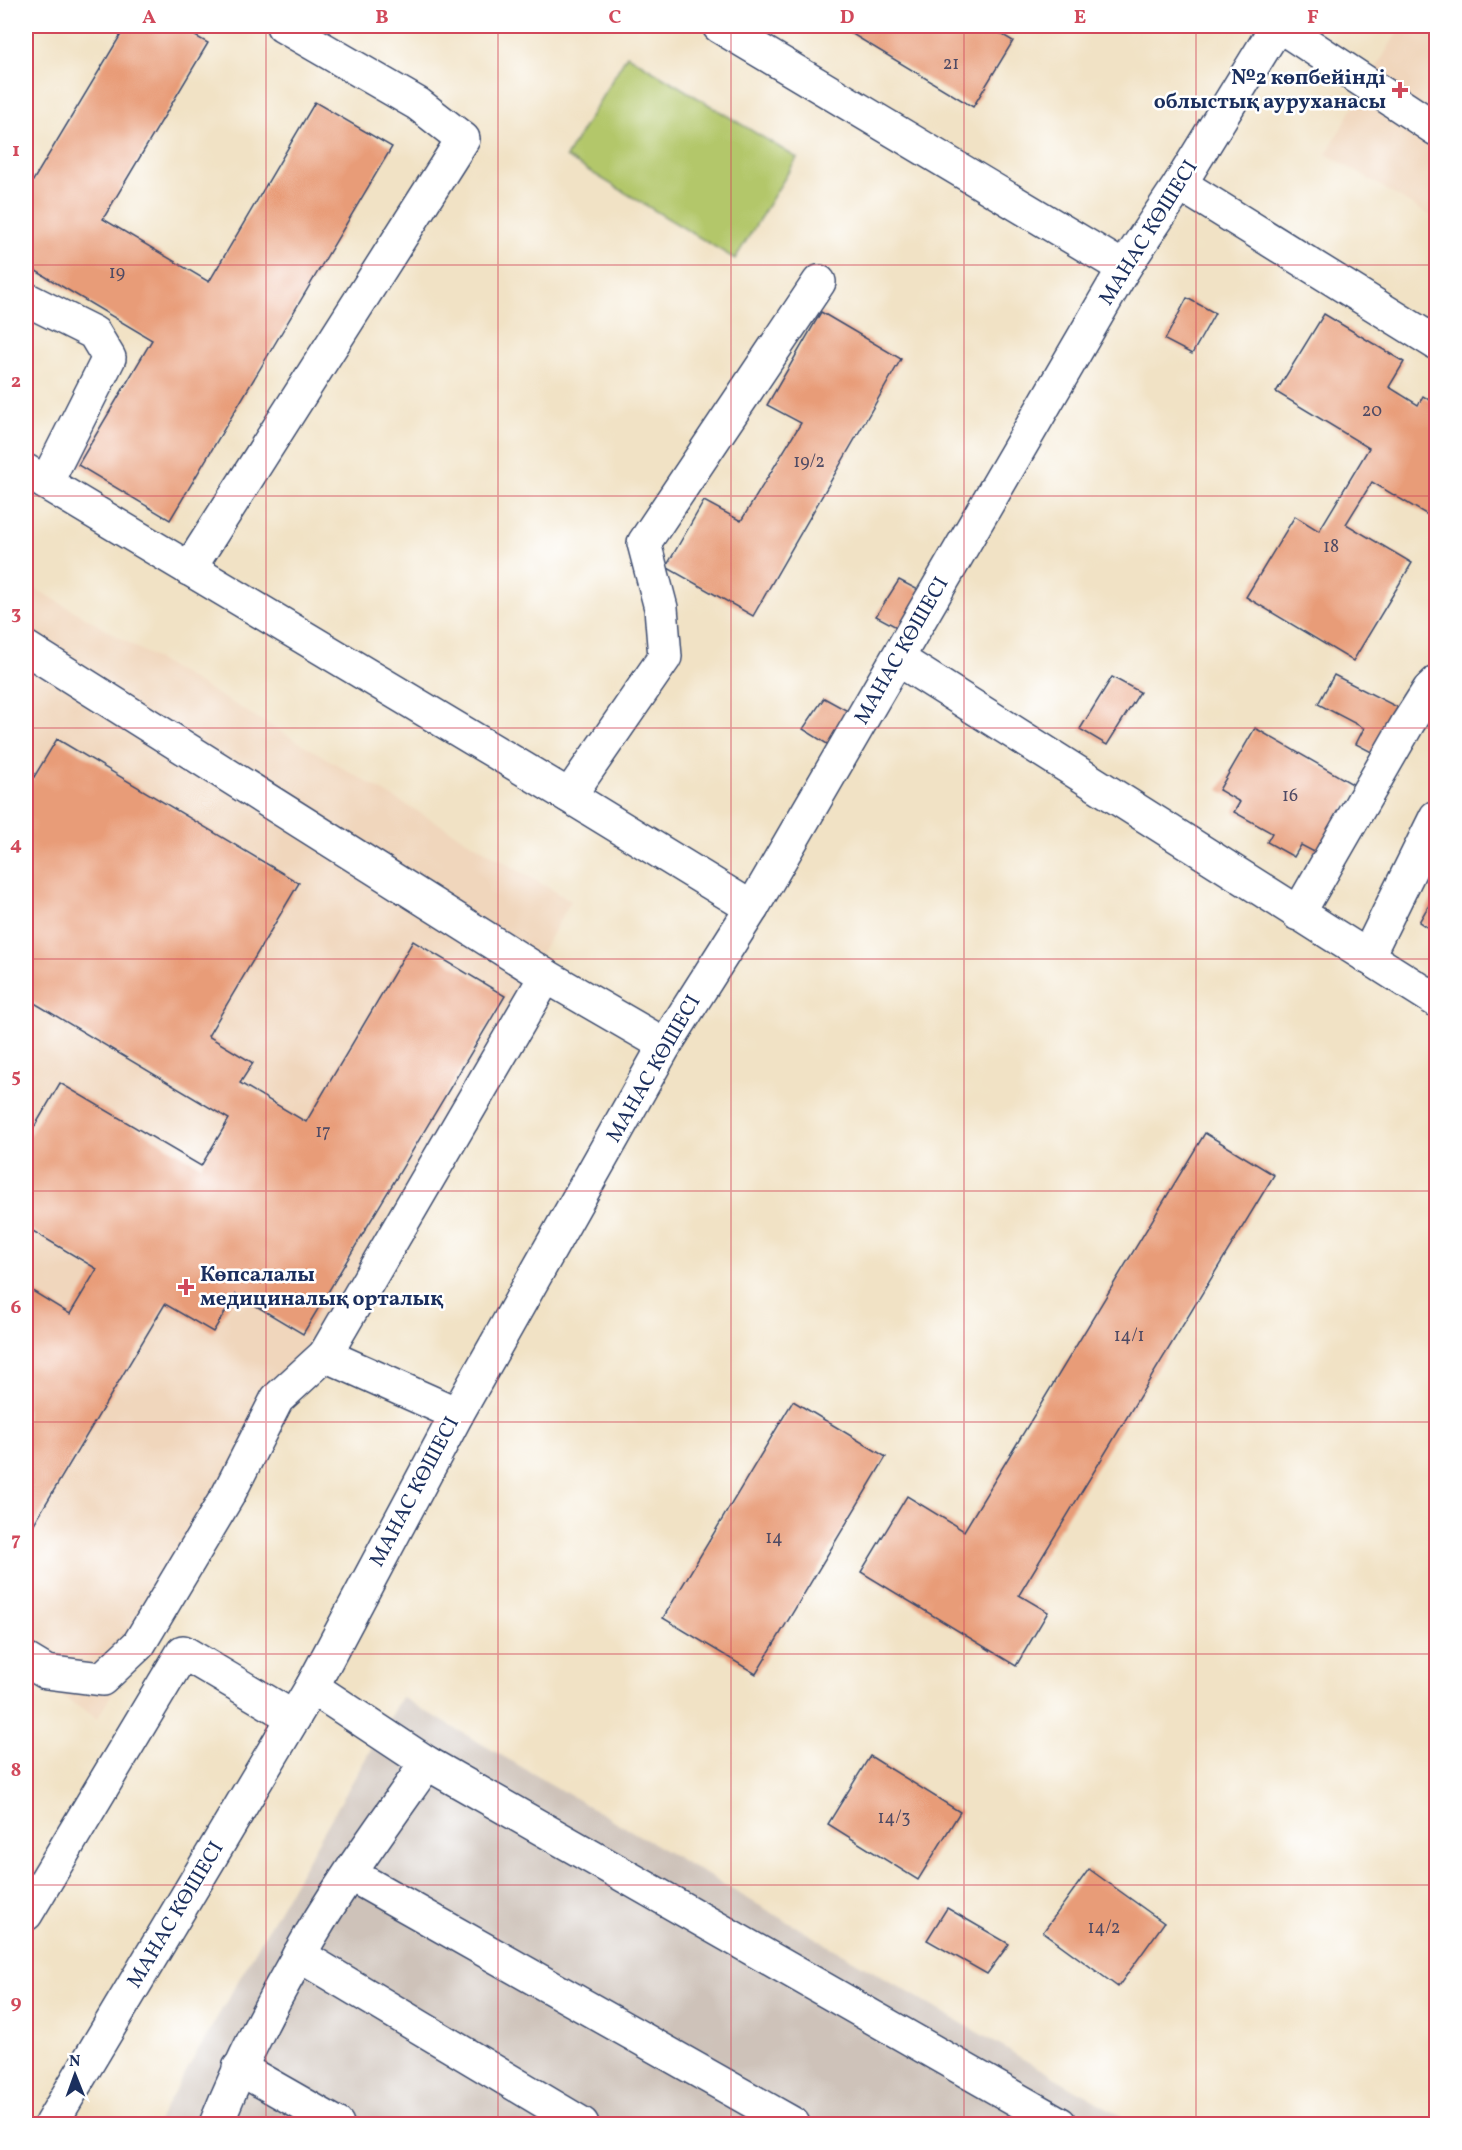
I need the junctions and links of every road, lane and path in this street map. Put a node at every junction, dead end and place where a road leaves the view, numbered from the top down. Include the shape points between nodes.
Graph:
1 (284, 26) edge
2 (719, 26) edge
3 (1279, 26) edge
4 (1437, 129) edge
5 (1180, 184) junction
6 (1124, 268) junction
7 (819, 282) dead end
8 (26, 299) edge
9 (1437, 343) edge
10 (36, 477) edge
11 (189, 569) junction
12 (26, 648) edge
13 (898, 659) junction
14 (1437, 683) edge
15 (569, 796) junction
16 (1437, 817) edge
17 (752, 908) junction
18 (1298, 914) junction
19 (1367, 957) junction
20 (546, 976) junction
21 (1437, 1000) edge
22 (665, 1045) junction
23 (325, 1355) junction
24 (457, 1414) junction
25 (26, 1660) edge
26 (312, 1687) junction
27 (294, 1719) junction
28 (427, 1763) junction
29 (350, 1874) junction
30 (26, 1914) edge
31 (299, 1955) junction
32 (239, 2068) junction
33 (51, 2124) edge
34 (216, 2124) edge
35 (337, 2124) edge
36 (582, 2124) edge
37 (793, 2124) edge
38 (1060, 2124) edge

1 - 11 street via 418,104 463,139
2 - 6 street
3 - 4 street
3 - 5 street, МАНАС КӨШЕСІ
5 - 6 street, МАНАС КӨШЕСІ
5 - 9 street
6 - 13 street, МАНАС КӨШЕСІ
7 - 15 street via 644,543 661,608 665,657
8 - 10 street via 94,333 109,358
10 - 11 street
11 - 15 street
12 - 20 street
13 - 17 street, МАНАС КӨШЕСІ
13 - 18 street
14 - 18 street via 1408,723
15 - 17 street
16 - 19 street
17 - 22 street, МАНАС КӨШЕСІ
18 - 19 street
19 - 21 street
20 - 22 street
20 - 23 street
22 - 24 street, МАНАС КӨШЕСІ
23 - 24 street
23 - 25 street via 278,1399 228,1495 140,1644 102,1679 46,1672
24 - 26 street, МАНАС КӨШЕСІ
26 - 27 street, МАНАС КӨШЕСІ
26 - 28 street
27 - 30 street via 183,1652
27 - 33 street, МАНАС КӨШЕСІ
28 - 29 street
28 - 38 street
29 - 31 street
29 - 37 street
31 - 32 street
31 - 36 street
32 - 34 street
32 - 35 street

